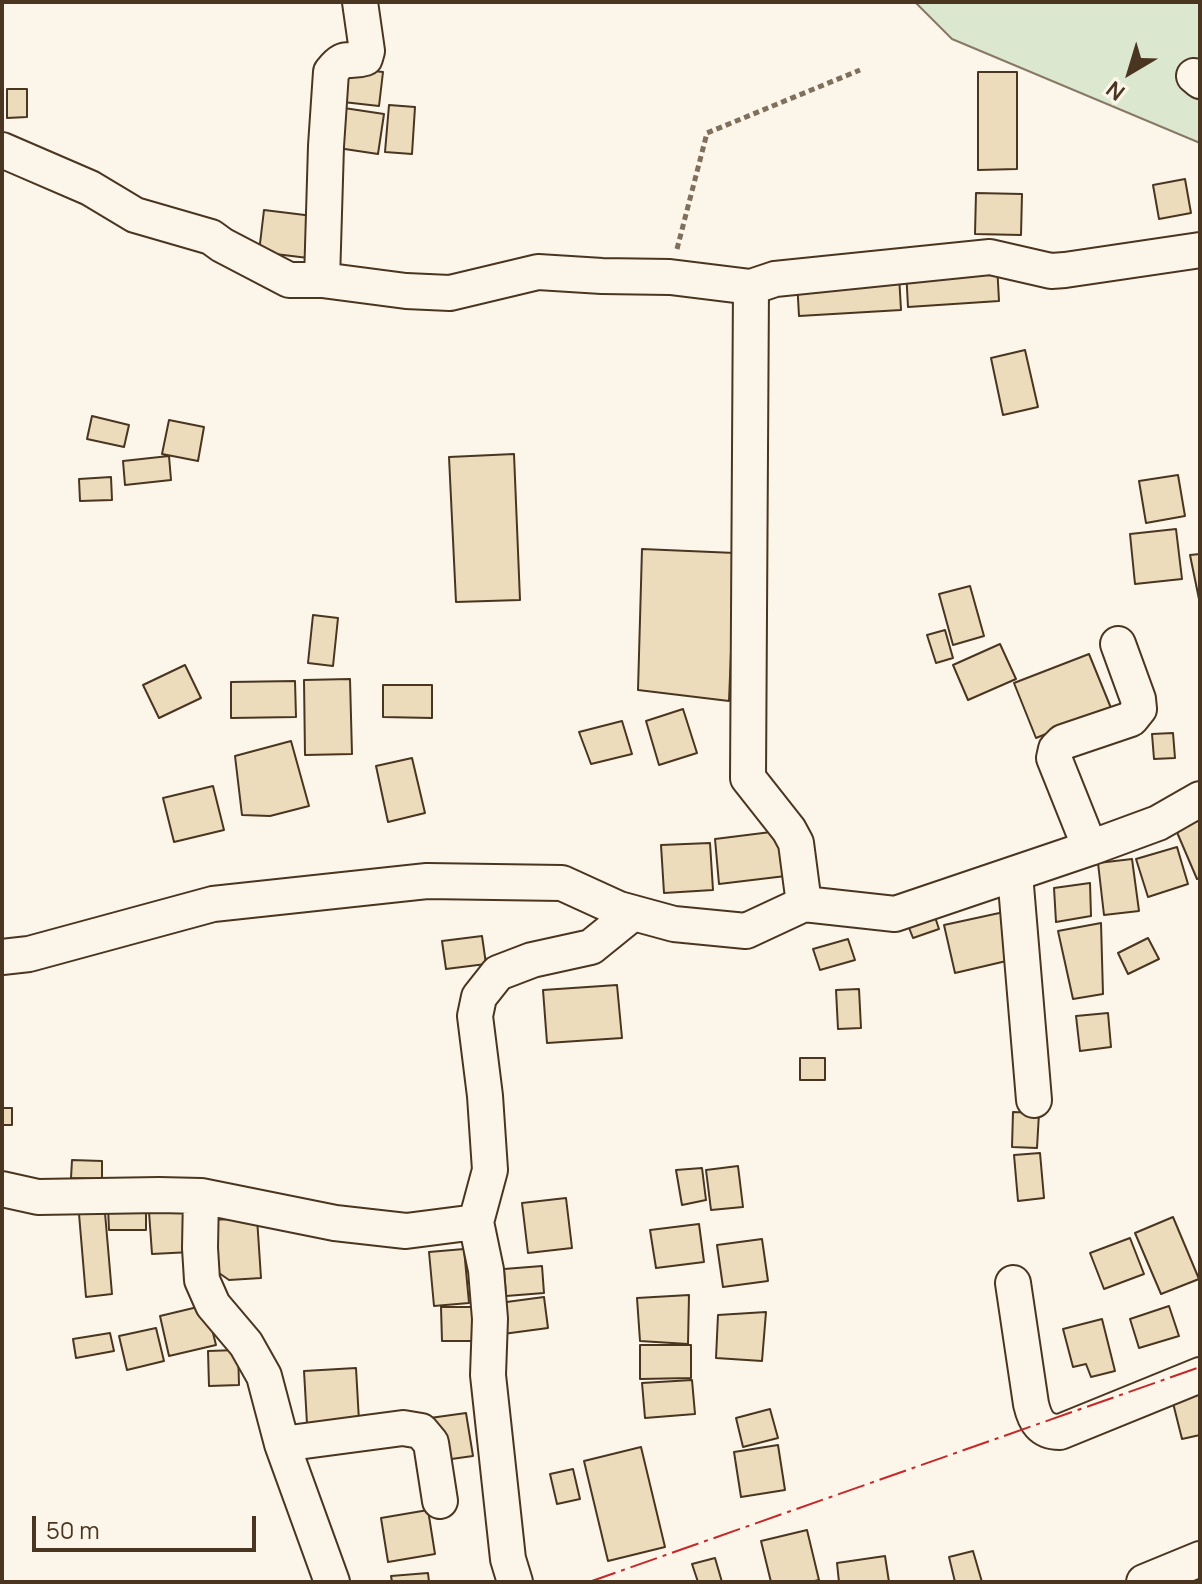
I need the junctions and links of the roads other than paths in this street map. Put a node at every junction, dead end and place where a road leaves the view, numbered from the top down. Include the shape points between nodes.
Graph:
1 (360, 2) edge
2 (2, 150) edge
3 (1200, 250) edge
4 (322, 280) junction
5 (751, 287) junction
6 (1118, 644) dead end
7 (1200, 799) edge
8 (1090, 848) junction
9 (1015, 874) junction
10 (804, 904) junction
11 (626, 911) junction
12 (2, 957) edge
13 (1034, 1100) dead end
14 (2, 1189) edge
15 (201, 1196) junction
16 (476, 1222) junction
17 (1013, 1283) dead end
18 (1200, 1375) edge
19 (282, 1444) junction
20 (440, 1501) dead end
21 (1200, 1559) edge
22 (332, 1582) edge
23 (515, 1582) edge
24 (1144, 1582) edge

1 - 4 street via 365,58 348,59 331,72
2 - 4 street via 90,188 135,215 211,237 289,280
3 - 5 street via 1051,271 990,257 775,279
4 - 5 street via 450,293 538,272 670,277
5 - 10 street via 748,778 796,843
6 - 8 street via 1139,709 1131,719 1063,742 1054,758
7 - 8 street via 1158,823
8 - 9 street
9 - 10 street via 895,914
9 - 13 street
10 - 11 street via 746,931 674,924
11 - 12 street via 562,883 427,881 213,904
11 - 16 street via 591,947 498,973 479,997 475,1016 490,1170
14 - 15 street via 38,1197
15 - 16 street via 335,1223 406,1231
15 - 19 street via 202,1280 213,1305 246,1344 264,1376
16 - 23 street via 486,1270 488,1375
17 - 18 street via 1031,1404 1035,1419 1051,1432
19 - 20 street via 403,1428 421,1431 431,1443
19 - 22 street
21 - 24 street

